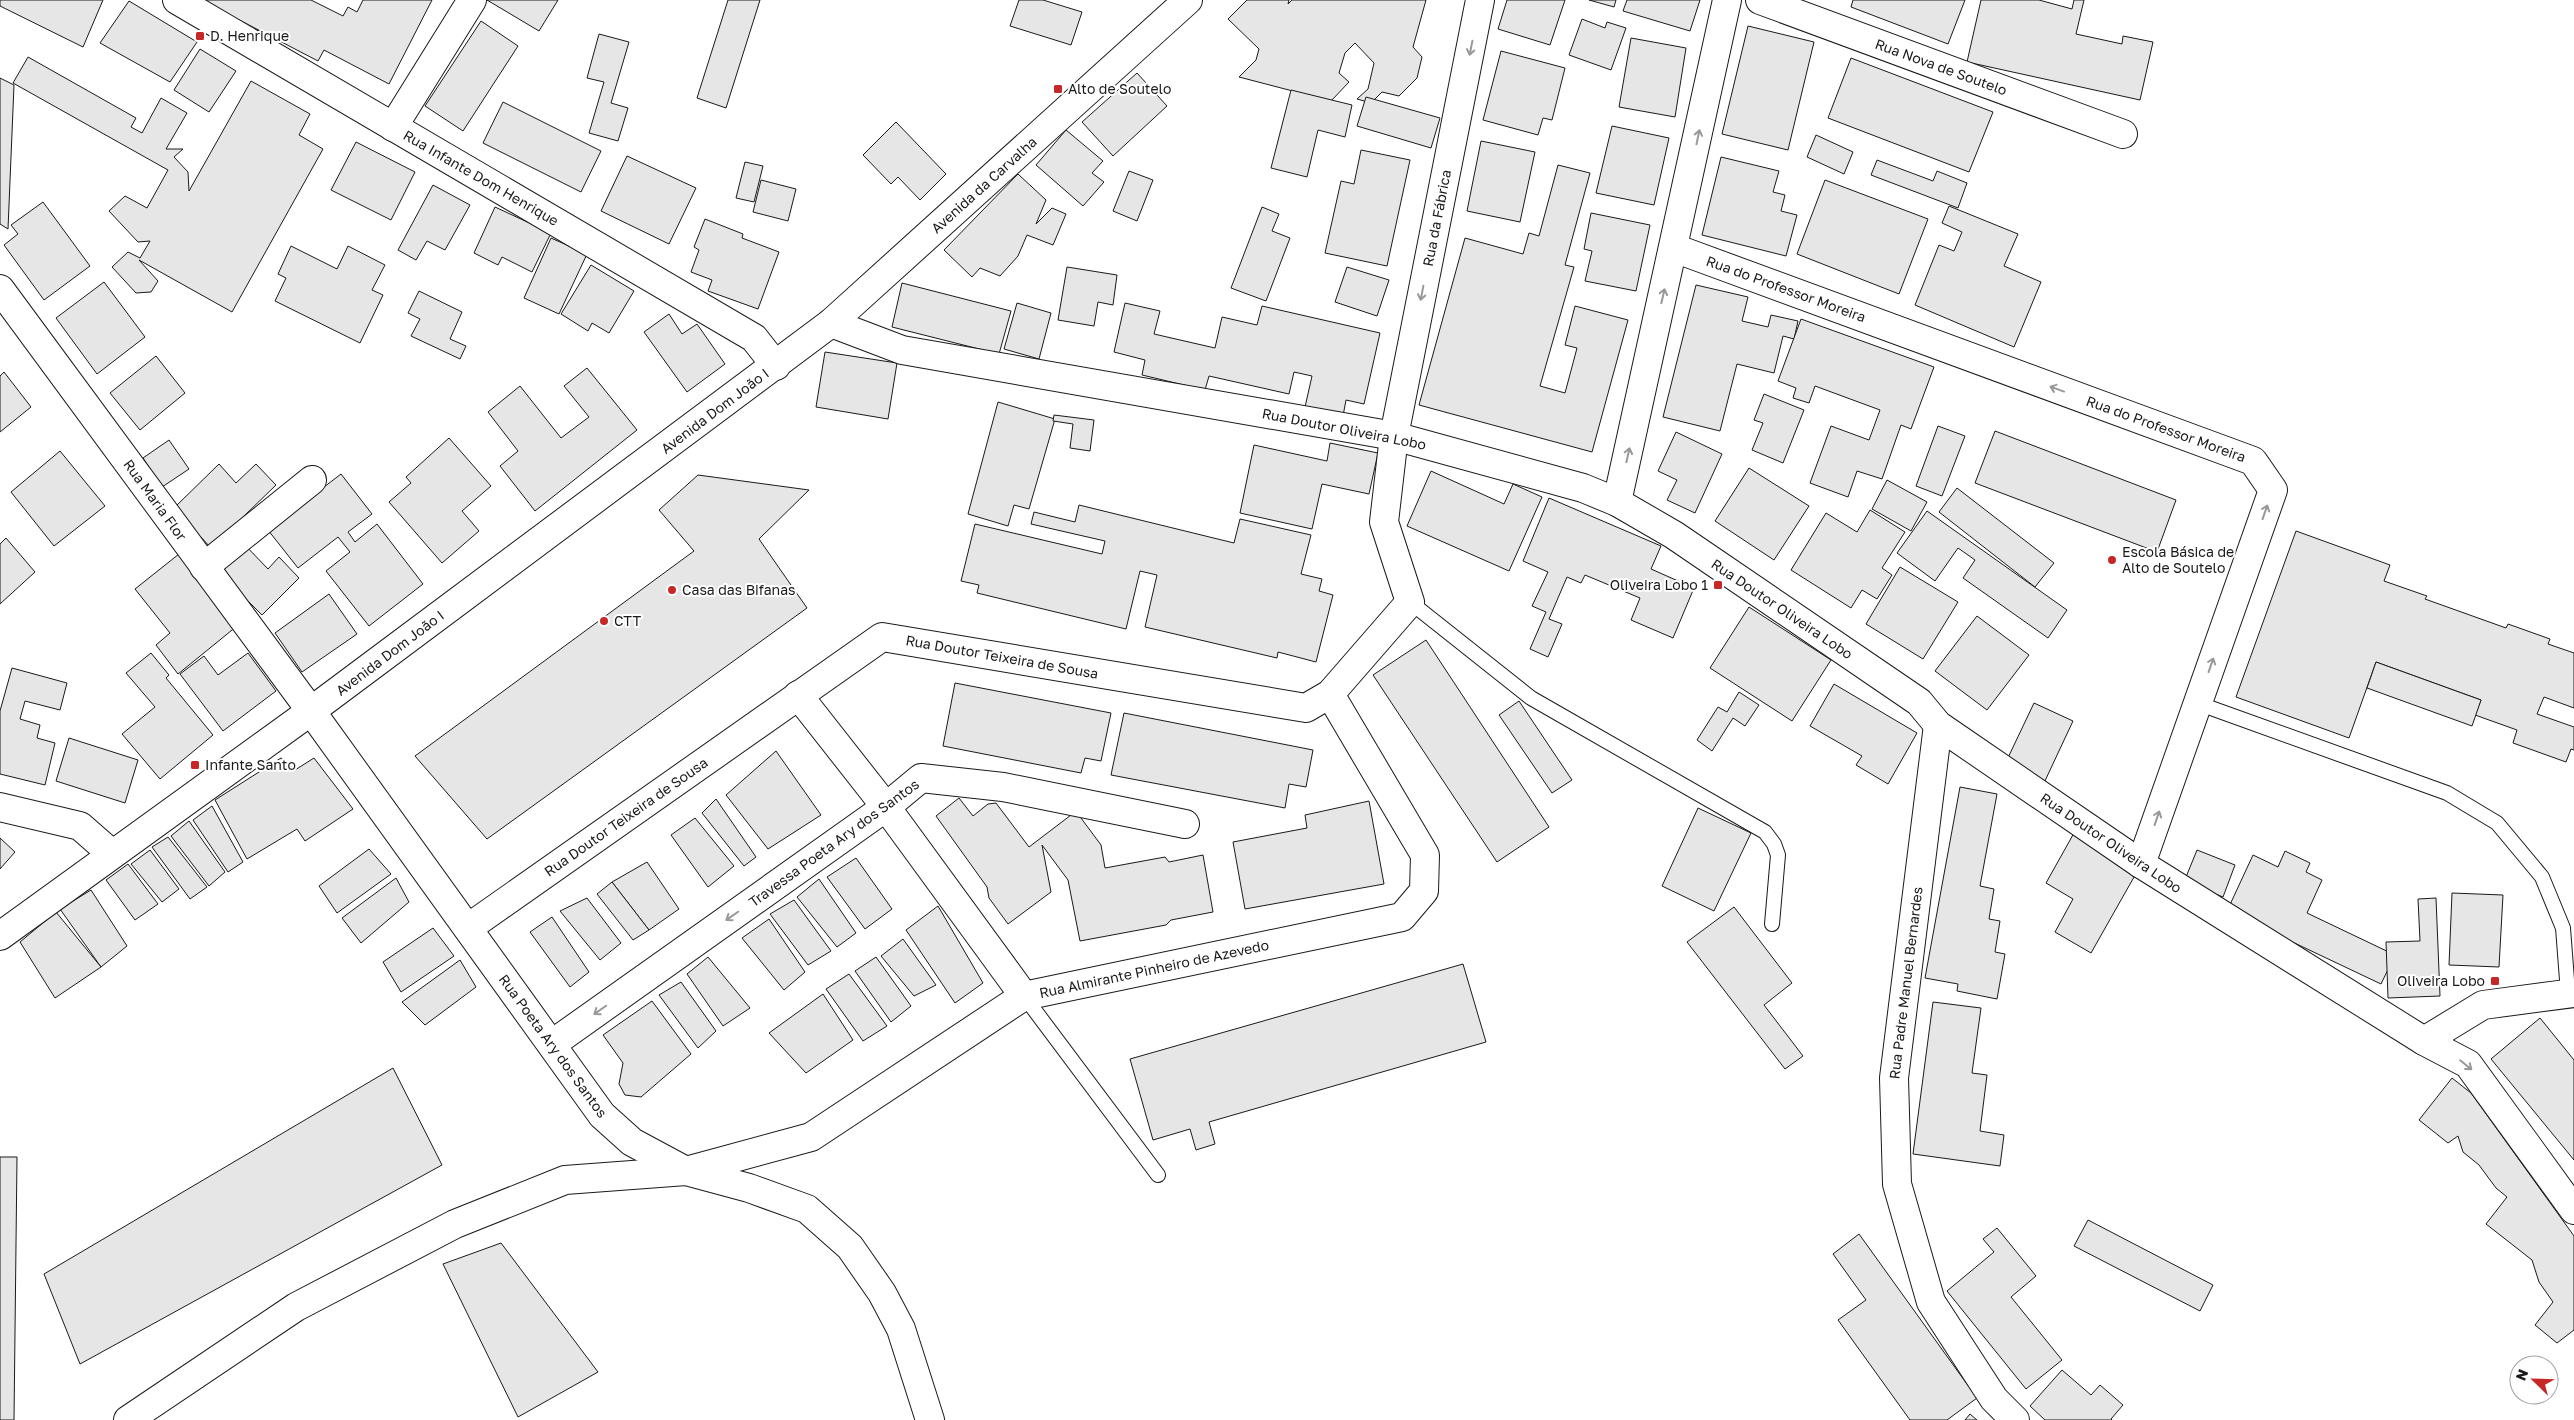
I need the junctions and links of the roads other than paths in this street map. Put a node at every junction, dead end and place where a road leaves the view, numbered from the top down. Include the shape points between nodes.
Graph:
1 (177, 0) edge
2 (472, 0) edge
3 (1188, 0) edge
4 (1480, 0) edge
5 (1728, 0) edge
6 (1760, 0) edge
7 (393, 127) junction
8 (2123, 134) dead end
9 (1674, 248) junction
10 (0, 289) edge
11 (831, 323) junction
12 (776, 366) junction
13 (1394, 436) junction
14 (312, 480) dead end
15 (1617, 502) junction
16 (204, 567) junction
17 (1410, 602) junction
18 (1330, 694) junction
19 (798, 695) junction
20 (2198, 703) junction
21 (311, 711) junction
22 (1938, 725) junction
23 (886, 807) junction
24 (0, 808) edge
25 (1185, 824) dead end
26 (112, 854) junction
27 (2141, 864) junction
28 (1772, 924) dead end
29 (468, 928) junction
30 (0, 936) edge
31 (2571, 993) edge
32 (1024, 996) junction
33 (2424, 1042) junction
34 (552, 1044) junction
35 (686, 1170) junction
36 (1158, 1175) dead end
37 (2574, 1210) edge
38 (128, 1420) edge
39 (930, 1420) edge
40 (2015, 1420) edge

1 - 7 street, Rua Infante Dom Henrique
2 - 7 street
3 - 11 street, Avenida da Carvalha
4 -> 13 street, Rua da Fábrica
9 -> 5 street
6 - 8 street, Rua Nova de Soutelo
7 - 12 street, Rua Infante Dom Henrique via 754,338
15 -> 9 street
20 -> 9 street, Rua do Professor Moreira via 2273,490 2253,461
10 - 16 street, Rua Maria Flor
11 - 12 street, Avenida da Carvalha
11 - 13 street, Rua Doutor Oliveira Lobo via 902,350
12 - 21 street, Avenida Dom João I
13 - 15 street, Rua Doutor Oliveira Lobo via 1583,488
13 - 17 street via 1384,522
14 - 16 street
15 - 22 street, Rua Doutor Oliveira Lobo via 1674,535 1919,702
16 - 21 street, Rua Maria Flor
17 - 18 street, Rua Doutor Teixeira de Sousa
17 - 28 lane via 1531,698 1765,832 1778,855
18 - 19 street, Rua Doutor Teixeira de Sousa via 1306,708 882,637
18 - 32 street, Rua Almirante Pinheiro de Azevedo via 1425,855 1424,891 1402,917
19 - 23 street, Rua Almirante Pinheiro de Azevedo
19 - 29 street, Rua Doutor Teixeira de Sousa
27 -> 20 street, Rua do Professor Moreira
20 - 31 lane via 2447,793 2497,823 2542,877 2563,928
21 - 26 street, Avenida Dom João I
21 - 29 street, Rua Poeta Ary dos Santos
22 - 27 street, Rua Doutor Oliveira Lobo
22 - 40 street, Rua Padre Manuel Bernardes via 1894,1078 1897,1184 1931,1302 1994,1399
23 - 25 street, Travessa Poeta Ary dos Santos via 921,778 1003,787
23 - 32 street, Rua Almirante Pinheiro de Azevedo
23 -> 34 street, Travessa Poeta Ary dos Santos
24 - 26 street via 80,826
26 - 30 street, Avenida Dom João I
27 - 33 street, Rua Doutor Oliveira Lobo
29 - 34 street, Rua Poeta Ary dos Santos
31 - 33 street via 2483,1005
32 - 35 street via 811,1137
32 - 36 lane
33 -> 37 street, Rua Doutor Oliveira Lobo via 2468,1064
34 - 35 street, Rua Poeta Ary dos Santos via 602,1115 632,1142
35 - 38 street via 565,1180 455,1224 296,1307
35 - 39 street, Rua Poeta Ary dos Santos via 741,1185 807,1209 850,1246 882,1293 901,1329

